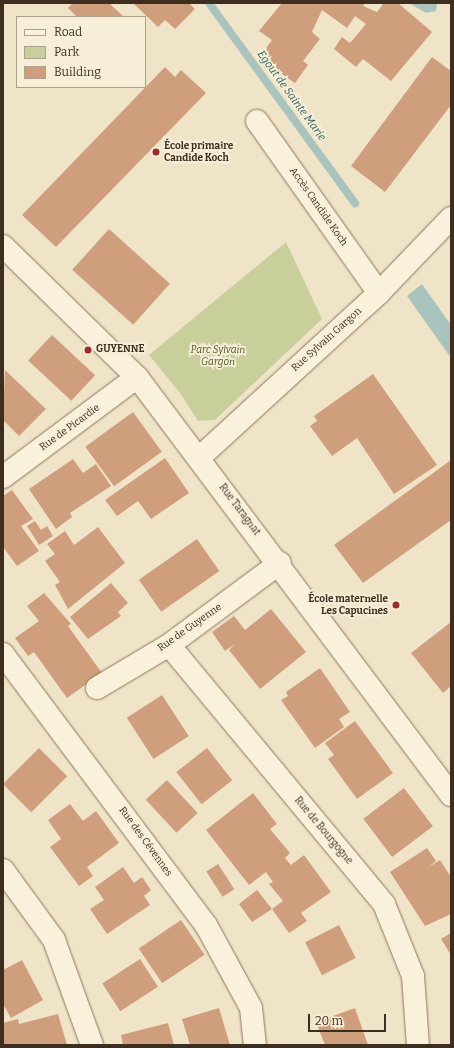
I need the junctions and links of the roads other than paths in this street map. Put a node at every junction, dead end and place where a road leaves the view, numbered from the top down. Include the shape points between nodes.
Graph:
1 (257, 121) dead end
2 (451, 218) edge
3 (3, 246) edge
4 (383, 289) junction
5 (137, 377) junction
6 (199, 458) junction
7 (3, 478) edge
8 (280, 563) junction
9 (169, 645) junction
10 (3, 654) edge
11 (97, 688) dead end
12 (451, 795) edge
13 (3, 870) edge
14 (92, 1045) edge
15 (255, 1045) edge
16 (418, 1045) edge

1 - 4 street, Accès Candide Koch
2 - 4 street, Rue Sylvain Gargon
3 - 5 street, Rue Taragnat
4 - 6 street, Rue Sylvain Gargon
5 - 6 street, Rue Taragnat
5 - 7 street, Rue de Picardie
6 - 8 street, Rue Taragnat
8 - 9 street, Rue de Guyenne
8 - 12 street, Rue Taragnat
9 - 11 street, Rue de Guyenne
9 - 16 street, Rue de Bourgogne via 384,904 413,976
10 - 15 street, Rue des Cévennes via 206,925 252,1008
13 - 14 street via 54,940

